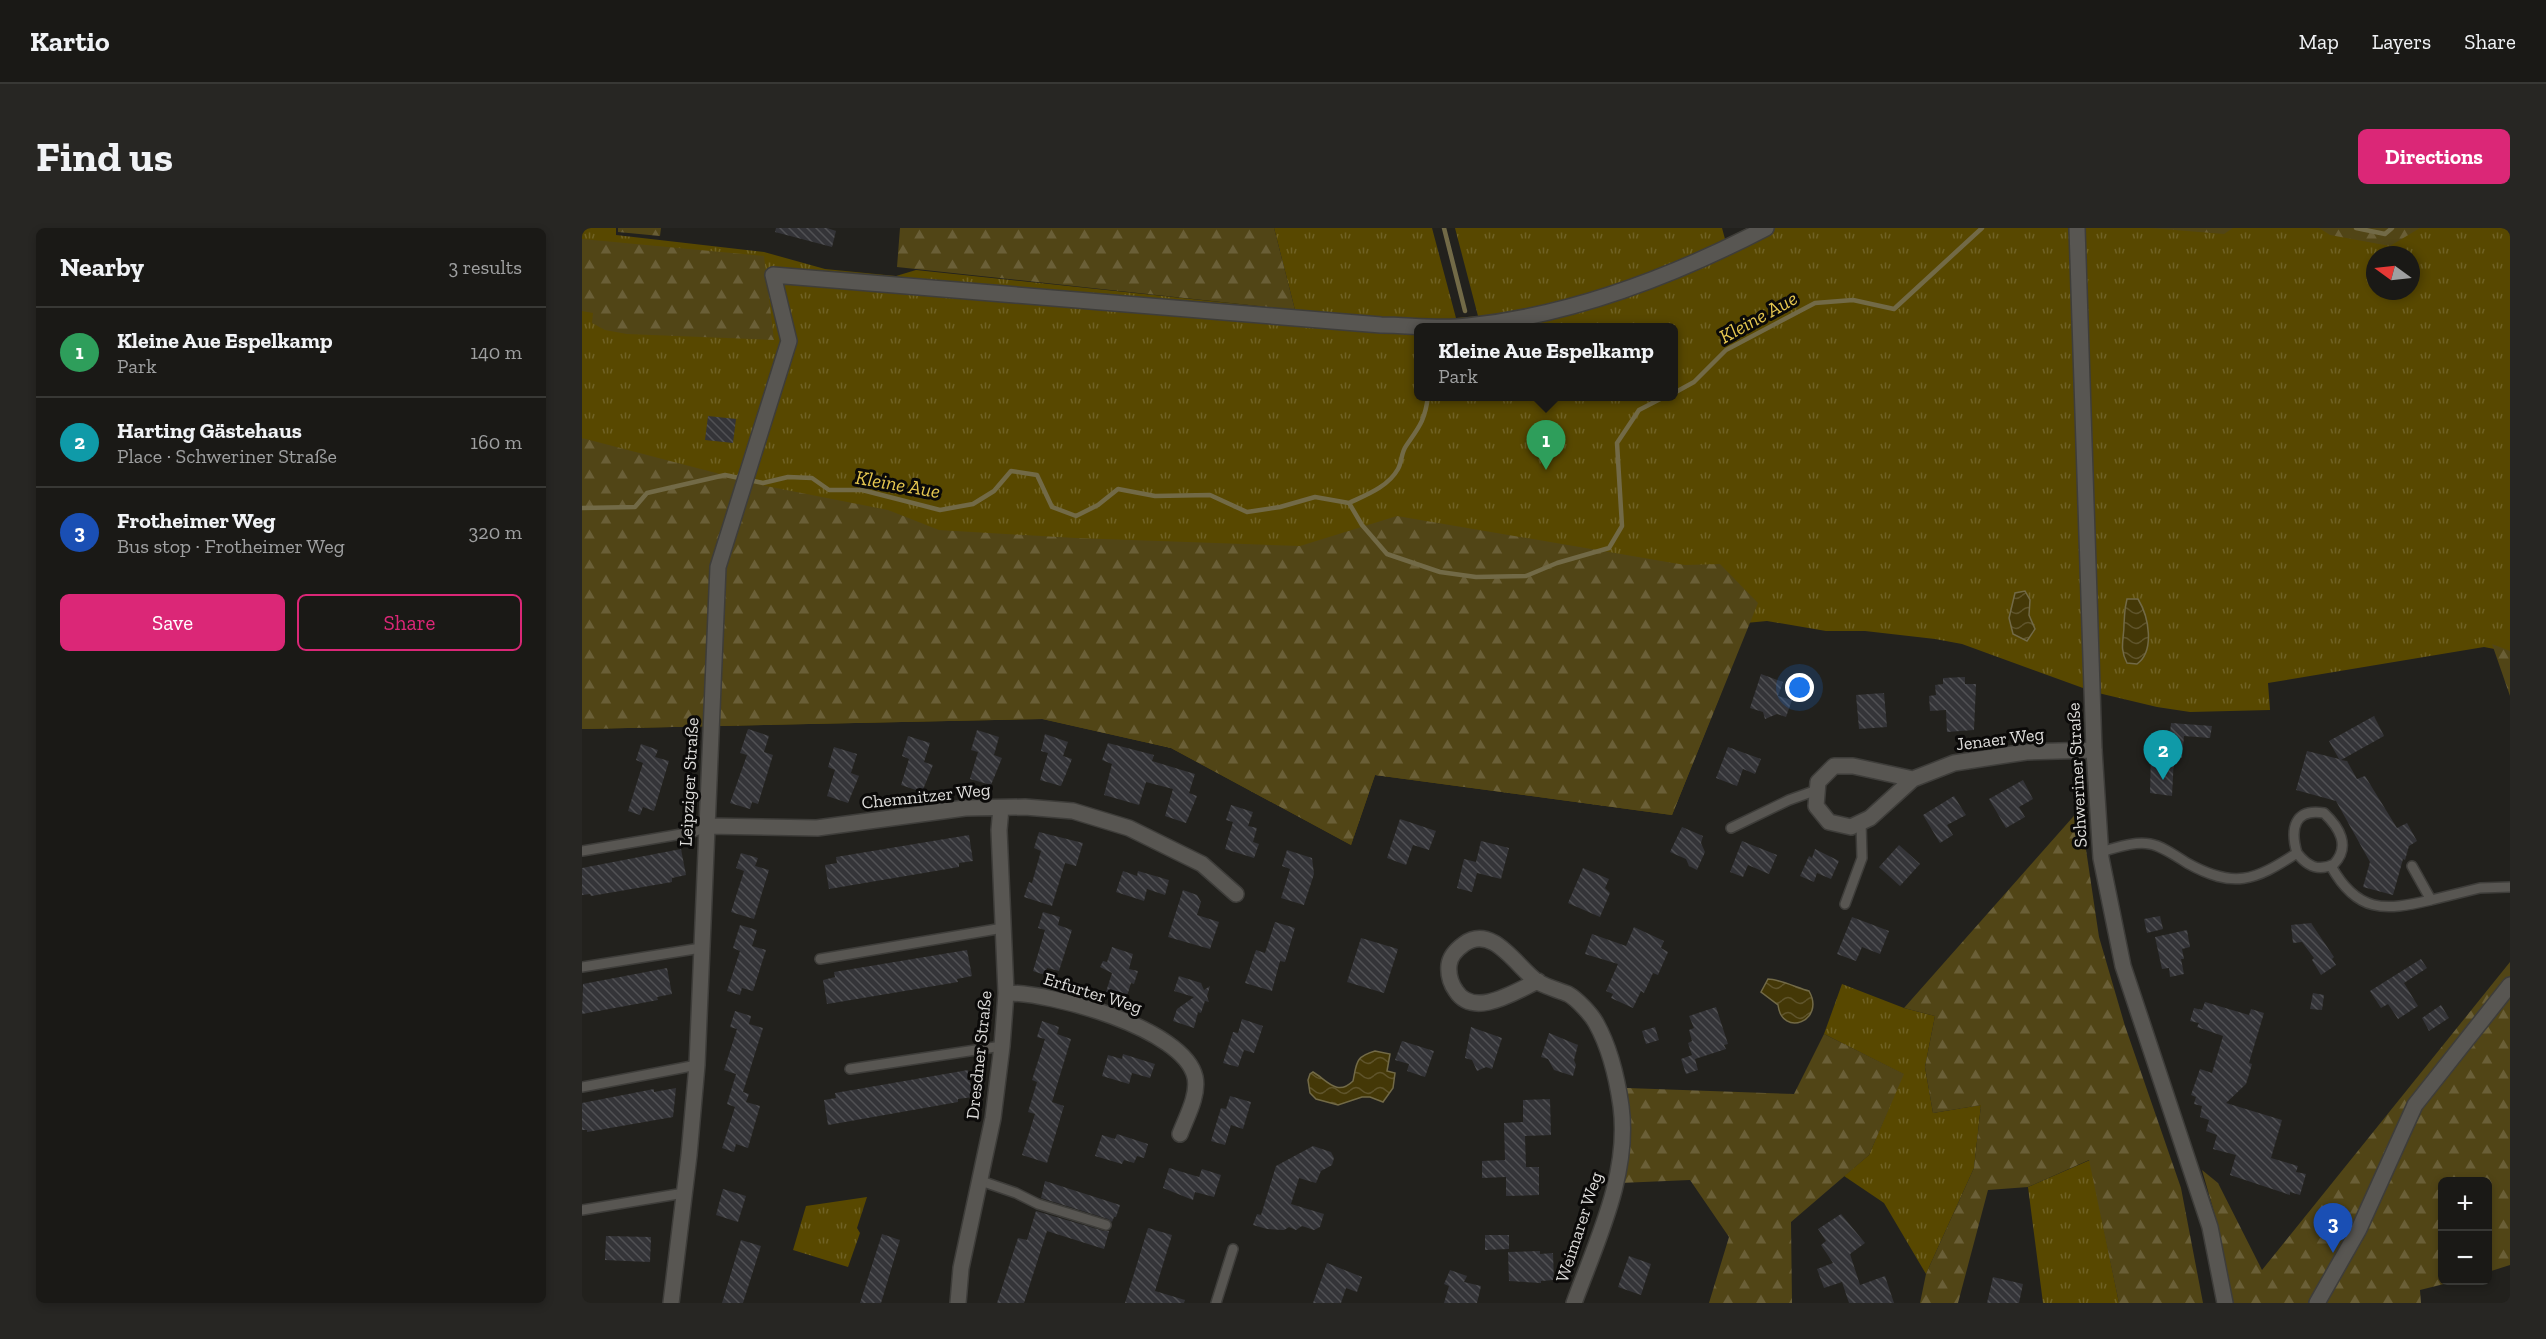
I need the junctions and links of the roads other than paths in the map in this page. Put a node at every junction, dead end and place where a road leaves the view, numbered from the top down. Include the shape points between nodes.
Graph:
1 (1766, 228) edge
2 (2078, 228) edge
3 (1489, 323) edge
4 (1414, 326) edge
5 (2094, 750) junction
6 (1912, 779) junction
7 (1817, 790) junction
8 (1001, 808) junction
9 (1861, 822) junction
10 (706, 826) junction
11 (1731, 828) dead end
12 (582, 851) edge
13 (2100, 852) junction
14 (2297, 853) junction
15 (2331, 866) junction
16 (2412, 866) dead end
17 (2510, 886) edge
18 (1236, 894) dead end
19 (2431, 900) junction
20 (1845, 904) dead end
21 (1004, 928) junction
22 (701, 948) junction
23 (820, 959) dead end
24 (582, 967) edge
25 (1538, 981) junction
26 (2510, 985) edge
27 (1006, 993) junction
28 (1002, 1046) junction
29 (697, 1065) junction
30 (850, 1069) dead end
31 (582, 1087) edge
32 (1180, 1134) dead end
33 (981, 1181) junction
34 (684, 1192) junction
35 (582, 1210) edge
36 (1106, 1225) dead end
37 (1233, 1249) dead end
38 (671, 1303) edge
39 (958, 1303) edge
40 (1216, 1303) edge
41 (1574, 1303) edge
42 (2224, 1303) edge
43 (2318, 1303) edge

1 - 3 street, Leipziger Straße via 1717,254 1573,308
2 - 5 street, Schweriner Straße
4 - 10 street, Leipziger Straße via 773,275 789,341 718,567
5 - 6 street, Jenaer Weg via 2026,752 1954,764
5 - 13 street, Schweriner Straße
6 - 7 street via 1853,766 1834,766 1818,782
6 - 9 street, Jenaer Weg
7 - 9 street via 1816,806 1829,822 1851,827
7 - 11 lane
8 - 10 street, Chemnitzer Weg via 965,808 817,828
8 - 18 street, Chemnitzer Weg via 1073,811 1129,828 1202,864
8 - 21 street, Dresdner Straße
9 - 20 lane via 1862,858
10 - 12 lane via 693,832
10 - 22 street, Leipziger Straße
13 - 14 lane via 2138,843 2153,844 2208,874 2228,879 2248,879
13 - 42 street, Schweriner Straße via 2123,966 2210,1227
14 - 15 lane via 2313,868
14 - 15 lane via 2293,834 2299,818 2306,813 2324,813 2337,828 2342,843 2339,859
15 - 19 lane via 2349,894 2361,901 2406,907
16 - 19 lane
17 - 19 lane via 2480,888
21 - 23 lane
21 - 27 street, Dresdner Straße
22 - 24 lane
22 - 29 street, Leipziger Straße
25 - 25 street, Weimarer Weg via 1501,946 1484,939 1469,941 1455,951 1449,965 1450,983 1469,1002 1484,1004
25 - 41 street, Weimarer Weg via 1571,995 1595,1022 1613,1064 1621,1107 1621,1150 1614,1194
26 - 43 street via 2415,1105 2359,1229
27 - 28 street, Dresdner Straße
27 - 32 street, Erfurter Weg via 1035,994 1081,1006 1142,1028 1176,1049 1189,1064 1196,1090
28 - 30 lane
28 - 33 street, Dresdner Straße
29 - 31 lane
29 - 34 street, Leipziger Straße
33 - 36 lane
33 - 39 street, Dresdner Straße via 961,1268
34 - 35 lane
34 - 38 street, Leipziger Straße
37 - 40 lane

